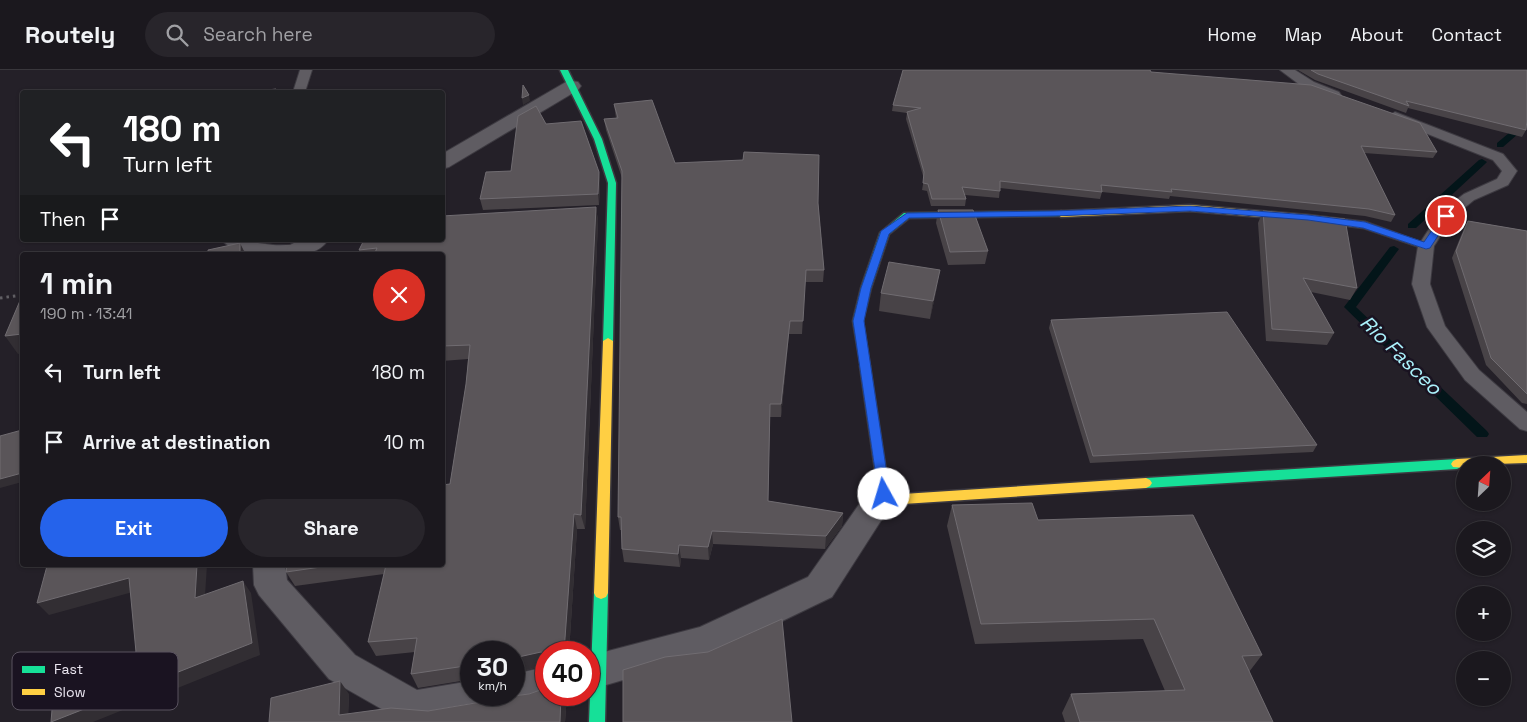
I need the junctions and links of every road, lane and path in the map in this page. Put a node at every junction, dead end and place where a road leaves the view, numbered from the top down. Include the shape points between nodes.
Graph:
1 (306, 70) edge
2 (1286, 70) edge
3 (568, 78) edge
4 (301, 90) edge
5 (1350, 101) edge
6 (1378, 110) edge
7 (445, 161) edge
8 (233, 242) edge
9 (1426, 246) junction
10 (303, 248) edge
11 (20, 295) edge
12 (0, 298) edge
13 (1527, 424) edge
14 (1527, 459) edge
15 (884, 494) junction
16 (270, 567) edge
17 (594, 641) edge
18 (600, 670) edge
19 (460, 700) edge
20 (596, 706) edge
21 (597, 722) edge

1 - 4 lane
2 - 5 lane via 1309,85
3 - 7 street
3 - 17 street via 607,158 612,183 601,214
6 - 9 lane via 1498,157 1510,171 1503,182 1469,197 1446,216
8 - 10 lane via 273,250
9 - 13 lane via 1421,284 1436,327 1472,375
9 - 15 street via 1365,225 1190,208 1053,214 907,215 885,233 858,321
11 - 12 path
14 - 15 street via 903,499
15 - 18 street via 820,587 706,641
16 - 19 street via 271,585 342,667 414,708
20 - 21 street

